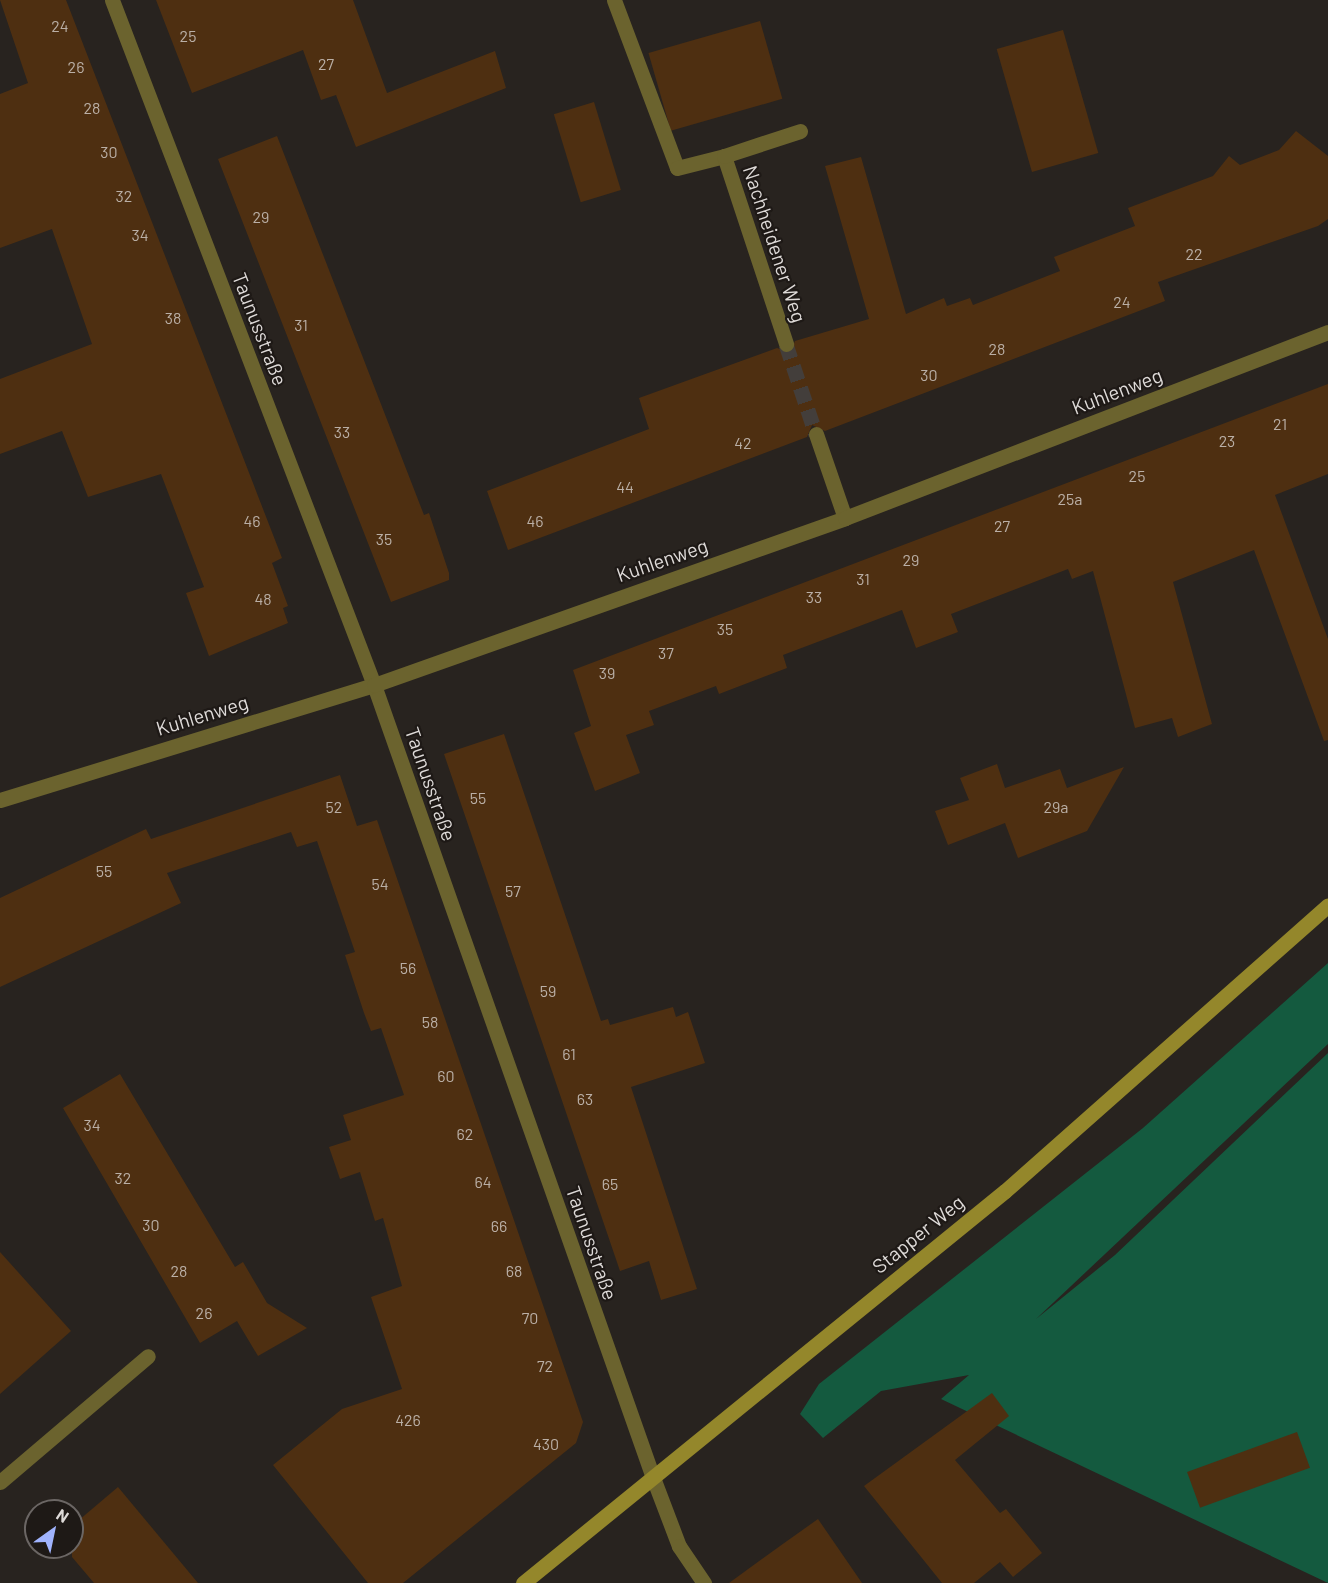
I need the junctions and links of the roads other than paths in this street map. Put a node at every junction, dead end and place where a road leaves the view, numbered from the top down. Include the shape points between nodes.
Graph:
1 (112, 0) edge
2 (614, 0) edge
3 (800, 131) dead end
4 (724, 156) junction
5 (1328, 332) edge
6 (786, 344) tunnel mouth
7 (816, 434) tunnel mouth
8 (845, 519) junction
9 (374, 685) junction
10 (0, 800) edge
11 (1328, 906) edge
12 (148, 1356) dead end
13 (652, 1475) junction
14 (0, 1482) edge
15 (524, 1583) edge
16 (704, 1583) edge

1 - 9 street, Taunusstraße
2 - 4 street, Nachheidener Weg via 676,168
3 - 4 street, Nachheidener Weg
4 - 6 street, Nachheidener Weg
5 - 8 street, Kuhlenweg
7 - 8 street
8 - 9 street, Kuhlenweg
9 - 10 street, Kuhlenweg
9 - 13 street, Taunusstraße
11 - 13 main road, Stapper Weg via 1005,1191
12 - 14 street
13 - 15 main road, Stapper Weg
13 - 16 street, Taunusstraße via 679,1546

